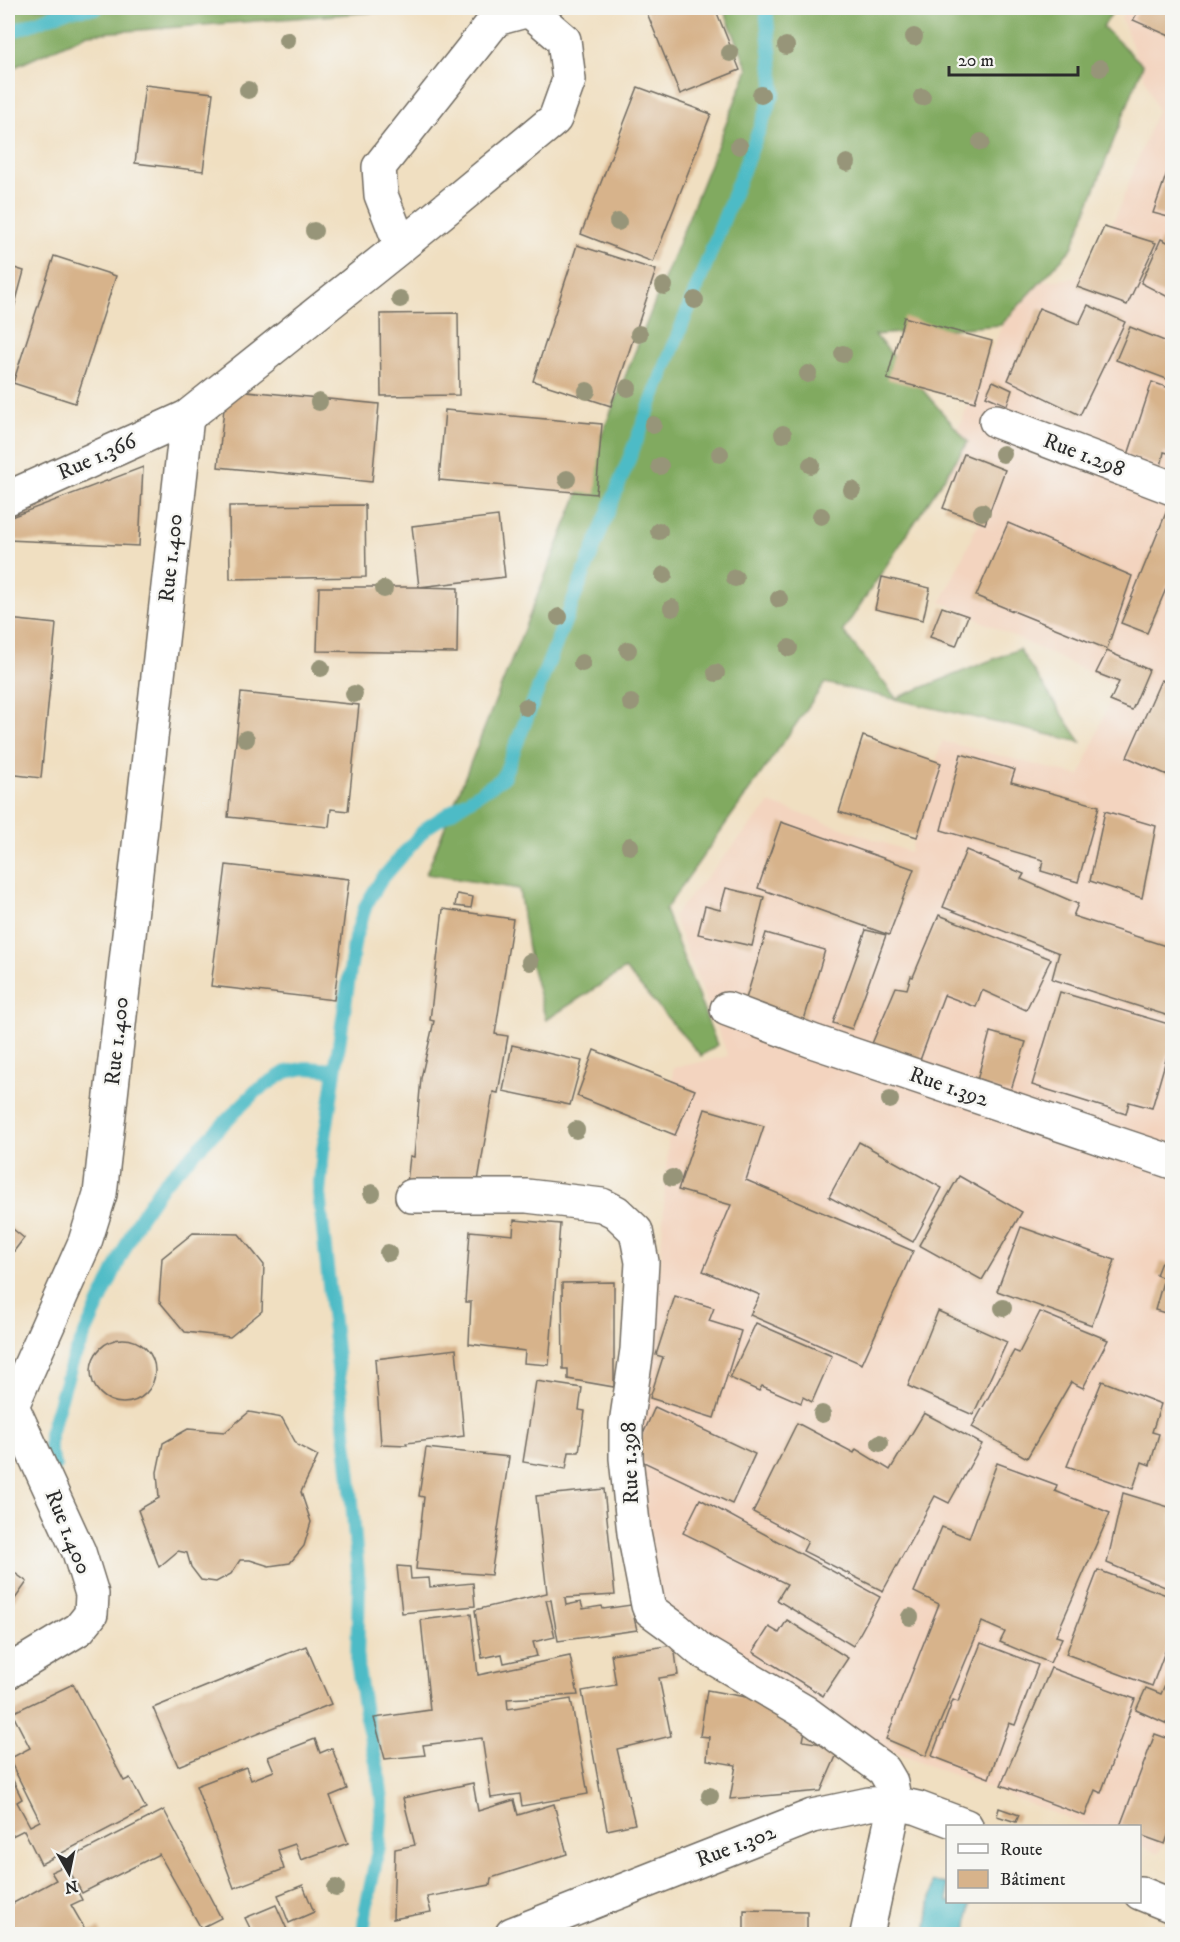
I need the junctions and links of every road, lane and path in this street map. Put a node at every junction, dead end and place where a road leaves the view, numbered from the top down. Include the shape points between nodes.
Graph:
1 (401, 246) junction
2 (186, 417) junction
3 (996, 421) dead end
4 (1173, 488) edge
5 (8, 498) edge
6 (727, 1009) dead end
7 (1173, 1162) edge
8 (412, 1196) dead end
9 (10, 1404) edge
10 (8, 1672) edge
11 (895, 1803) junction
12 (961, 1825) edge
13 (1141, 1893) edge
14 (1173, 1906) edge
15 (512, 1935) edge
16 (867, 1935) edge

1 - 1 street, Rue 1.366 via 381,195 379,167 496,19 529,10 564,40 568,80 555,119
1 - 2 street, Rue 1.366
2 - 5 street, Rue 1.366
2 - 9 street, Rue 1.400 via 100,1194 86,1242
3 - 4 street, Rue 1.298
6 - 7 street, Rue 1.392
8 - 11 street, Rue 1.398 via 527,1196 602,1205 636,1231 642,1262 626,1458 634,1533 648,1605 700,1650 805,1712 884,1770
9 - 10 street, Rue 1.400 via 79,1552 92,1594 91,1614 79,1629
11 - 12 street, Rue 1.302
11 - 15 street, Rue 1.302 via 869,1804 812,1816
11 - 16 street
13 - 14 street

